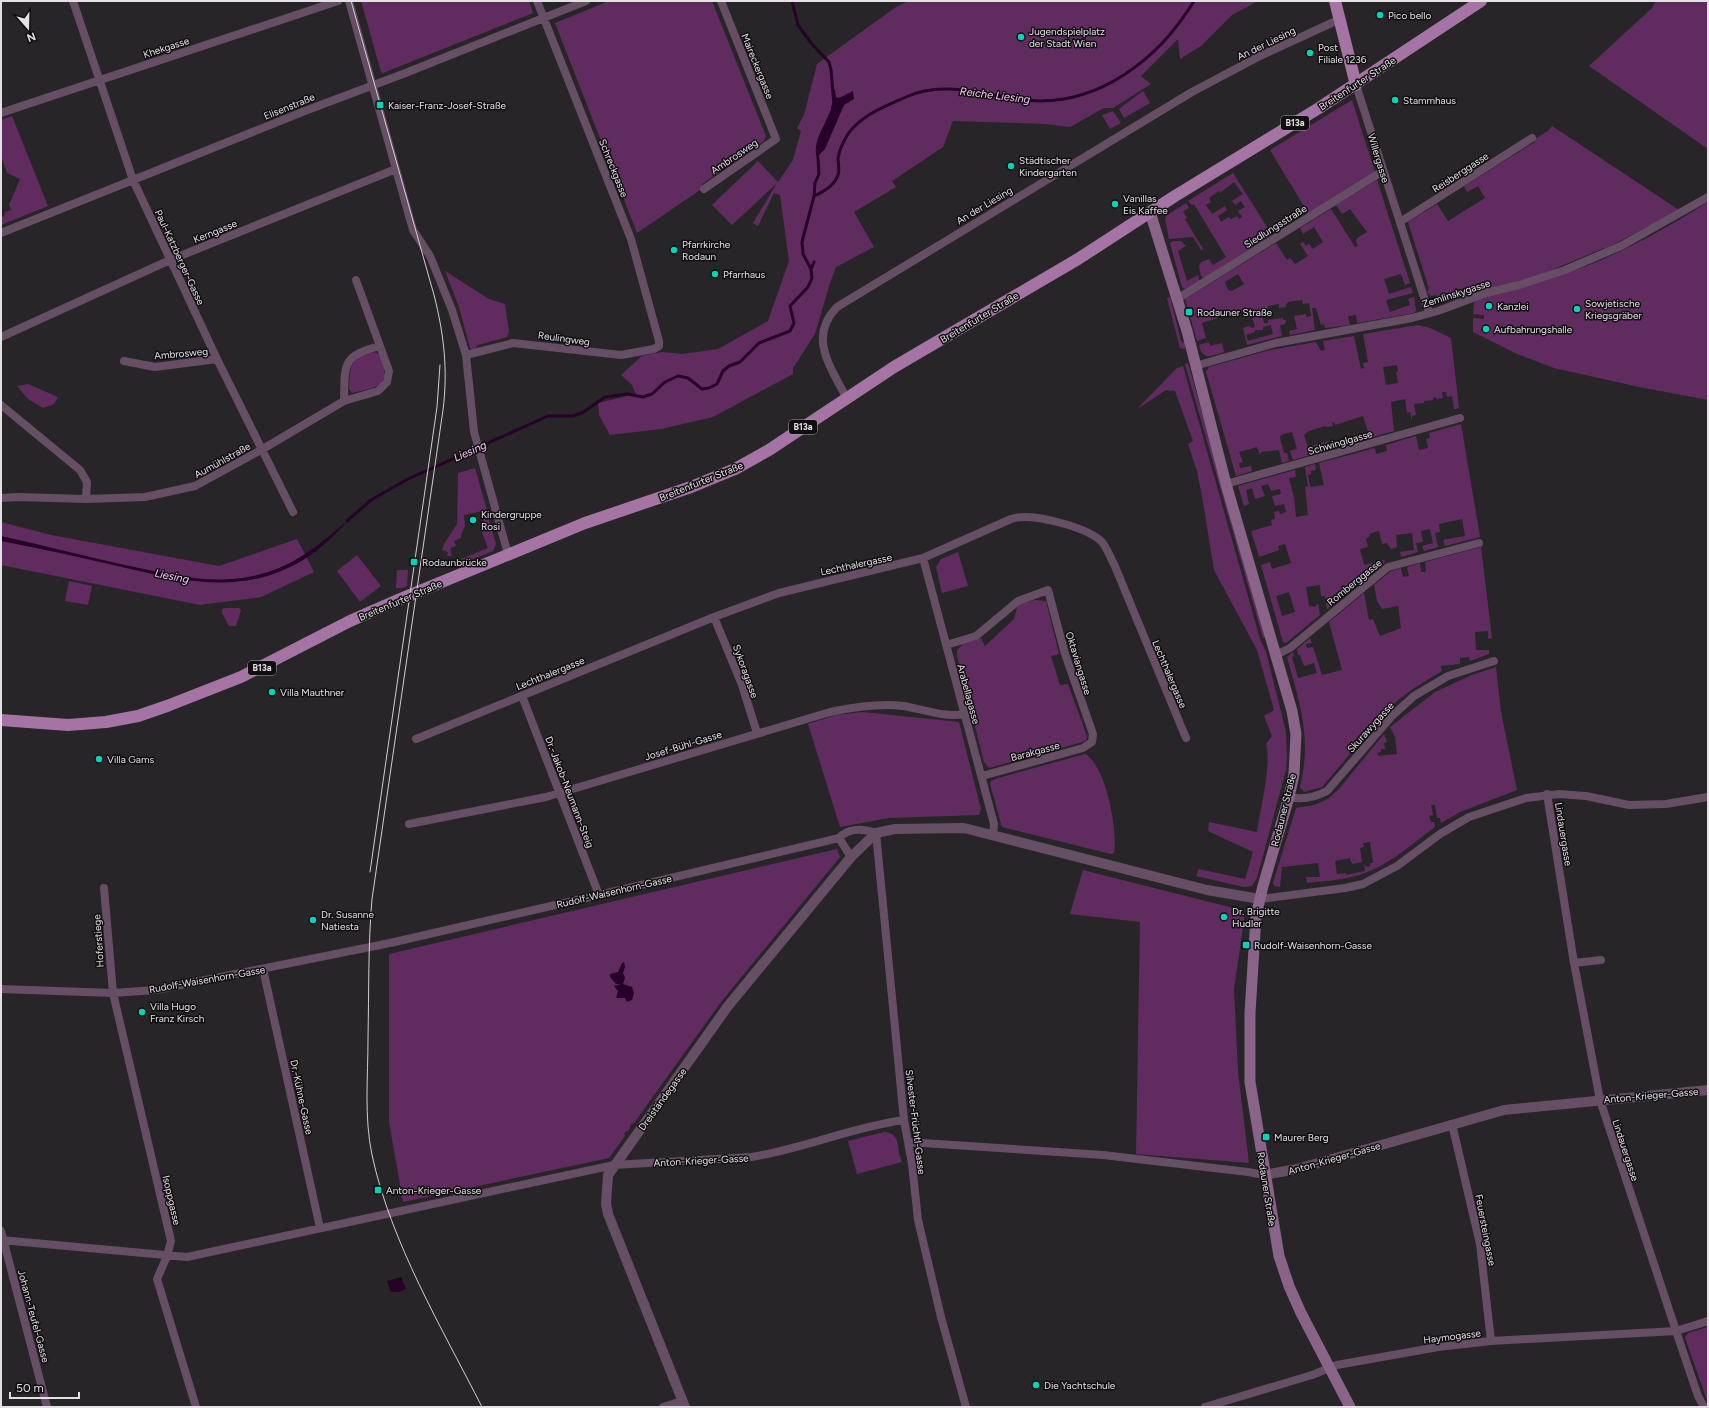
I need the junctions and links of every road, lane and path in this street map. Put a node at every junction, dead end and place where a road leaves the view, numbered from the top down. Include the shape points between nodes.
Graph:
1 (73, 1) edge
2 (338, 1) edge
3 (349, 1) edge
4 (537, 1) edge
5 (586, 1) edge
6 (721, 1) edge
7 (1335, 1) edge
8 (1481, 1) edge
9 (544, 18) junction
10 (1338, 20) junction
11 (99, 80) junction
12 (1356, 84) junction
13 (372, 86) junction
14 (1, 113) edge
15 (1532, 138) dead end
16 (776, 139) joint
17 (396, 169) junction
18 (1383, 171) junction
19 (133, 180) junction
20 (704, 189) dead end
21 (1708, 196) edge
22 (1150, 212) junction
23 (1400, 222) junction
24 (1, 233) edge
25 (170, 260) junction
26 (356, 280) dead end
27 (1177, 299) junction
28 (1429, 313) junction
29 (1, 337) edge
30 (380, 346) junction
31 (658, 346) joint
32 (466, 354) junction
33 (217, 359) junction
34 (124, 361) dead end
35 (1195, 366) junction
36 (846, 397) junction
37 (344, 401) junction
38 (1, 405) edge
39 (1460, 418) dead end
40 (261, 450) junction
41 (1226, 484) junction
42 (1, 498) edge
43 (86, 499) junction
44 (293, 512) dead end
45 (1479, 543) dead end
46 (508, 554) junction
47 (923, 558) junction
48 (714, 617) junction
49 (946, 645) junction
50 (1276, 655) junction
51 (1494, 660) dead end
52 (522, 696) junction
53 (964, 714) junction
54 (1, 720) edge
55 (757, 733) junction
56 (1186, 738) dead end
57 (416, 739) dead end
58 (1092, 742) joint
59 (982, 776) junction
60 (560, 792) junction
61 (1547, 794) junction
62 (1289, 797) junction
63 (1708, 797) edge
64 (409, 824) dead end
65 (876, 833) junction
66 (993, 834) junction
67 (838, 838) junction
68 (851, 857) junction
69 (104, 888) dead end
70 (599, 896) junction
71 (1260, 899) junction
72 (1600, 960) dead end
73 (1574, 962) junction
74 (263, 969) junction
75 (1, 989) edge
76 (113, 993) junction
77 (1708, 1090) edge
78 (1600, 1100) junction
79 (904, 1120) junction
80 (1452, 1124) junction
81 (908, 1142) junction
82 (614, 1165) junction
83 (1264, 1175) junction
84 (320, 1228) junction
85 (1, 1231) edge
86 (2, 1240) edge
87 (167, 1256) junction
88 (1708, 1320) edge
89 (1676, 1331) junction
90 (1491, 1341) junction
91 (1330, 1367) junction
92 (683, 1404) edge
93 (47, 1407) edge
94 (196, 1407) edge
95 (663, 1407) edge
96 (966, 1407) edge
97 (1205, 1407) edge
98 (1350, 1407) edge
99 (1704, 1407) edge

1 - 11 street, Paul-Katzberger-Gasse
2 - 11 street, Khekgasse
3 - 13 street
4 - 9 street, Schreckgasse
5 - 9 street, Elisenstraße
6 - 16 street, Maireckergasse
7 - 10 main road, Willergasse
8 - 12 main road, Breitenfurter Straße
9 - 13 street, Elisenstraße
9 - 31 street, Schreckgasse via 632,239
10 - 12 main road, Willergasse
10 - 36 street, An der Liesing via 1244,64 1192,92 837,306 829,314 825,324 822,344
11 - 14 street, Khekgasse
11 - 19 street, Paul-Katzberger-Gasse
12 - 18 street, Willergasse
12 - 22 main road, Breitenfurter Straße / B13a
13 - 17 street
13 - 19 street, Elisenstraße
15 - 23 street, Reisberggasse
16 - 20 street, Ambrosweg
17 - 25 street, Kerngasse
17 - 32 street via 413,230 430,256 452,310
18 - 23 street, Willergasse
18 - 27 street, Siedlungsstraße
19 - 24 street, Elisenstraße
19 - 25 street, Paul-Katzberger-Gasse
21 - 28 street, Zemlinskygasse via 1621,246 1564,270 1520,285 1486,292
22 - 27 main road, Rodauner Straße
22 - 36 main road, Breitenfurter Straße / B13a via 1078,259
23 - 28 street, Willergasse
25 - 29 street, Kerngasse
25 - 33 street, Paul-Katzberger-Gasse
26 - 30 street, Aumühlstraße
27 - 35 main road, Rodauner Straße
28 - 35 street, Zemlinskygasse via 1276,343
30 - 37 street via 362,351 348,361
30 - 37 street, Aumühlstraße via 389,371 387,382 378,391
31 - 32 street, Reulingweg via 621,355 513,342
32 - 46 street via 474,432
33 - 34 street, Ambrosweg via 155,366
33 - 40 street, Paul-Katzberger-Gasse
35 - 41 main road, Rodauner Straße
36 - 46 main road, Breitenfurter Straße / B13a via 791,436 735,469 691,487 585,523
37 - 40 street, Aumühlstraße
38 - 43 street via 80,470 87,482
39 - 41 street, Schwinglgasse
40 - 43 street, Aumühlstraße via 195,486 145,497
40 - 44 street, Paul-Katzberger-Gasse
41 - 50 main road, Rodauner Straße
42 - 43 street, Aumühlstraße
45 - 50 street, Romberggasse via 1388,567 1290,648
46 - 54 main road, Breitenfurter Straße / B13a via 350,621 242,677 160,709 106,722 68,725
47 - 48 street, Lechthalergasse via 792,589
47 - 49 street, Arabellagasse
47 - 56 street, Lechthalergasse via 1016,517 1072,525 1088,532 1101,542 1114,564
48 - 52 street, Lechthalergasse
48 - 55 street, Sykoragasse via 742,685
49 - 53 street, Arabellagasse
49 - 58 street, Oktaviangasse via 973,638 1018,601 1048,590 1065,654 1093,734
50 - 62 main road, Rodauner Straße via 1292,710 1296,734 1294,774
51 - 62 street, Skurawygasse via 1448,676 1414,696 1392,716 1327,792 1299,799
52 - 57 street, Lechthalergasse
52 - 60 street, Dr.-Jakob-Neumann-Steig
53 - 55 street, Josef-Bühl-Gasse via 952,715 902,706 862,706 830,712
53 - 59 street, Arabellagasse
55 - 60 street, Josef-Bühl-Gasse
58 - 59 street, Barakgasse via 1083,748
59 - 66 street, Arabellagasse via 994,824
60 - 64 street, Josef-Bühl-Gasse
60 - 70 street, Dr.-Jakob-Neumann-Steig
61 - 63 street, Rudolf-Waisenhorn-Gasse via 1586,796 1629,805 1666,804
61 - 71 street, Rudolf-Waisenhorn-Gasse via 1526,798 1469,817 1440,834 1397,866 1363,884
61 - 73 street, Lindauergasse
62 - 71 main road, Rodauner Straße
65 - 66 street, Rudolf-Waisenhorn-Gasse via 894,829 936,827 964,828
65 - 67 street, Rudolf-Waisenhorn-Gasse via 864,829 844,832
65 - 68 street, Dreiständegasse
65 - 79 street, Silvester-Früchtl-Gasse
66 - 71 street, Rudolf-Waisenhorn-Gasse via 1207,890
67 - 68 street
67 - 70 street, Rudolf-Waisenhorn-Gasse
68 - 82 street, Dreiständegasse via 728,1006
69 - 76 street, Hoferstiege
70 - 74 street, Rudolf-Waisenhorn-Gasse
71 - 83 main road, Rodauner Straße via 1256,916 1250,1013 1250,1082
72 - 73 street
73 - 78 street, Lindauergasse
74 - 76 street, Rudolf-Waisenhorn-Gasse via 156,990
74 - 84 street, Dr.-Kühne-Gasse
75 - 76 street, Rudolf-Waisenhorn-Gasse
76 - 87 street, Isoppgasse via 171,1241
77 - 78 street, Anton-Krieger-Gasse
78 - 80 street, Anton-Krieger-Gasse via 1504,1110
78 - 89 street, Lindauergasse
79 - 81 street, Silvester-Früchtl-Gasse
79 - 82 street, Anton-Krieger-Gasse via 860,1128 771,1154
80 - 83 street, Anton-Krieger-Gasse via 1297,1169
80 - 90 street, Feuersteingasse via 1480,1244
81 - 83 street, Anton-Krieger-Gasse via 1103,1155
81 - 96 street, Silvester-Früchtl-Gasse via 918,1220
82 - 84 street, Anton-Krieger-Gasse
82 - 92 street, Dreiständegasse via 608,1175 607,1209
83 - 91 main road, Rodauner Straße via 1279,1256 1289,1286
84 - 87 street, Anton-Krieger-Gasse via 187,1257
85 - 86 street, Johann-Teufel-Gasse
86 - 87 street, Anton-Krieger-Gasse
86 - 93 street, Johann-Teufel-Gasse
87 - 94 street, Isoppgasse via 157,1279
88 - 89 street, Haymogasse
89 - 90 street, Haymogasse
89 - 99 street, Lindauergasse
90 - 91 street, Haymogasse via 1438,1347
91 - 97 street, Haymogasse via 1312,1375
91 - 98 main road, Rodauner Straße
92 - 95 street

